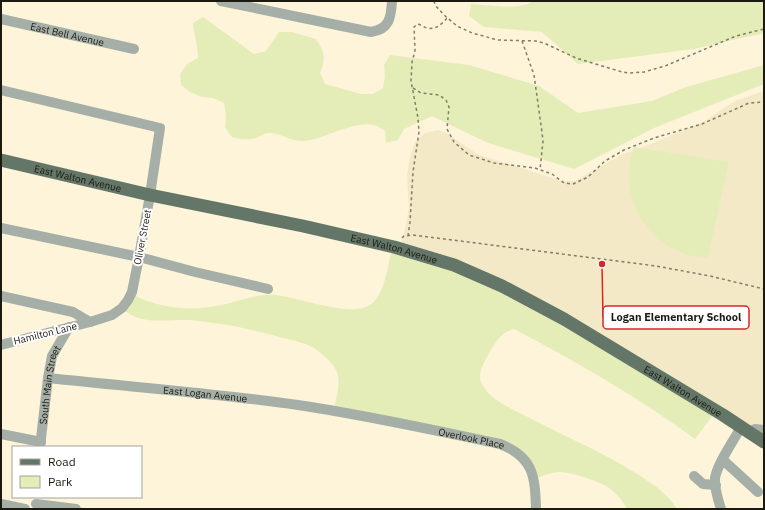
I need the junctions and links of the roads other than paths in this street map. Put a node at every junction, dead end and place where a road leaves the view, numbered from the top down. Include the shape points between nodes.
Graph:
1 (221, 1) edge
2 (392, 1) edge
3 (1, 19) edge
4 (134, 49) dead end
5 (1, 90) edge
6 (1, 160) edge
7 (150, 195) junction
8 (1, 228) edge
9 (139, 257) junction
10 (268, 289) dead end
11 (1, 296) edge
12 (90, 322) junction
13 (70, 327) junction
14 (1, 345) edge
15 (48, 378) junction
16 (363, 416) joint
17 (746, 430) junction
18 (764, 430) edge
19 (1, 434) edge
20 (764, 442) edge
21 (40, 444) edge
22 (723, 460) junction
23 (694, 476) dead end
24 (716, 486) junction
25 (758, 492) dead end
26 (36, 503) edge
27 (1, 504) edge
28 (25, 509) edge
29 (76, 509) edge
30 (536, 509) edge
31 (721, 509) edge

1 - 2 street via 371,32 379,31 389,21
3 - 4 street, East Bell Avenue
5 - 7 street, Oliver Street via 160,128
6 - 7 main road, East Walton Avenue
7 - 9 street, Oliver Street
7 - 17 main road, East Walton Avenue via 394,247 477,274 564,319
8 - 9 street
9 - 10 street
9 - 12 street, Oliver Street via 132,292 122,308 112,315
11 - 12 street via 73,312
12 - 13 street, Hamilton Lane
13 - 14 street, Hamilton Lane
13 - 15 street, South Main Street via 52,356
15 - 16 street, East Logan Avenue via 251,399
15 - 21 street, South Main Street
16 - 30 street, Overlook Place via 510,448 519,453 530,468 534,479
17 - 18 street
17 - 20 main road, East Walton Avenue
17 - 22 street
19 - 21 street
22 - 24 street via 715,478
22 - 25 street
23 - 24 street via 703,484
24 - 31 street
26 - 29 street
27 - 28 street

